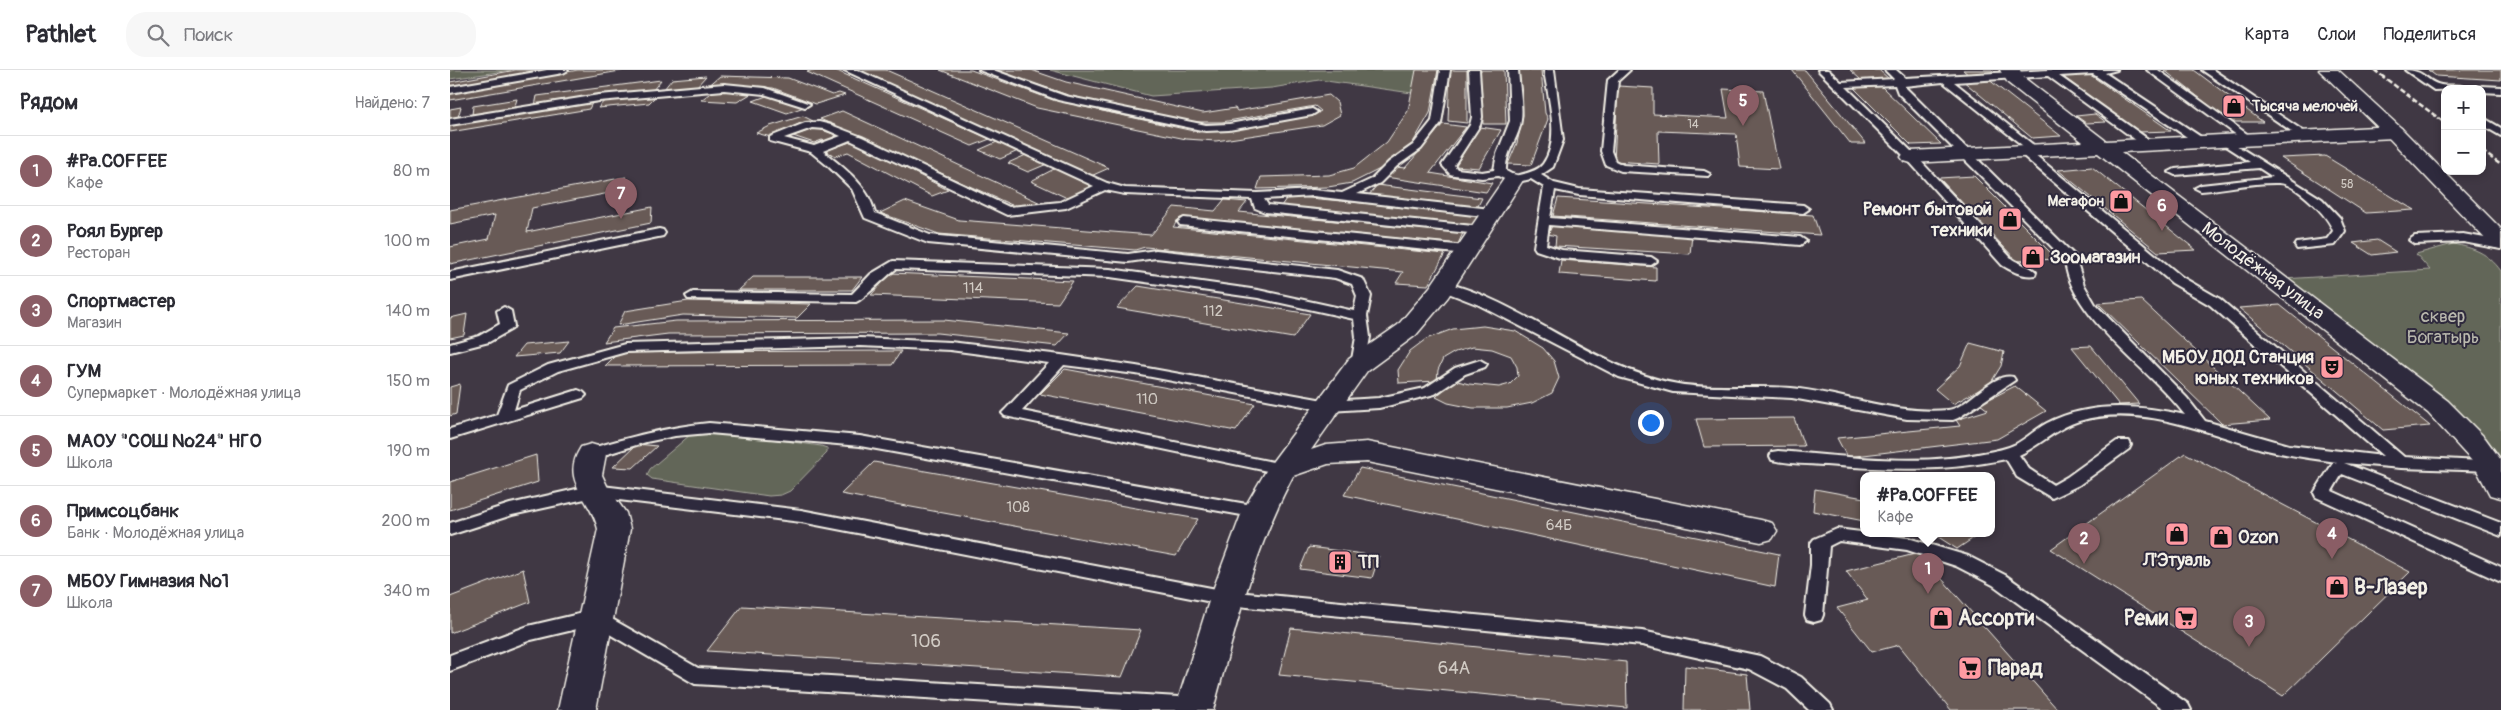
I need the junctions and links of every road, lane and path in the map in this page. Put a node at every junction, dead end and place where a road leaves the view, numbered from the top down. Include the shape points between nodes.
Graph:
1 (563, 70) edge
2 (849, 70) edge
3 (984, 70) edge
4 (1445, 70) edge
5 (1474, 70) edge
6 (1513, 70) edge
7 (1549, 70) edge
8 (1624, 70) edge
9 (1823, 70) edge
10 (1890, 70) edge
11 (2113, 70) edge
12 (2152, 70) edge
13 (2207, 70) edge
14 (2328, 70) edge
15 (2410, 70) edge
16 (2095, 71) junction
17 (2011, 72) edge
18 (2049, 73) junction
19 (1946, 74) edge
20 (1901, 80) junction
21 (1838, 85) junction
22 (450, 90) edge
23 (2441, 90) edge
24 (2486, 90) edge
25 (2501, 90) edge
26 (805, 104) dead end
27 (1312, 112) dead end
28 (450, 122) edge
29 (2486, 123) edge
30 (2394, 132) junction
31 (2501, 133) edge
32 (848, 137) junction
33 (2307, 137) junction
34 (2249, 139) junction
35 (2223, 140) junction
36 (2200, 141) junction
37 (2148, 144) junction
38 (2100, 147) junction
39 (815, 150) junction
40 (2031, 151) junction
41 (1968, 155) junction
42 (1911, 157) junction
43 (2258, 165) junction
44 (2175, 172) dead end
45 (1704, 174) dead end
46 (1515, 176) junction
47 (2283, 179) junction
48 (1103, 186) junction
49 (1550, 186) junction
50 (2201, 188) dead end
51 (1258, 196) junction
52 (1342, 196) junction
53 (1803, 209) dead end
54 (1543, 221) junction
55 (1184, 222) dead end
56 (1479, 231) junction
57 (659, 233) dead end
58 (2415, 240) dead end
59 (1800, 241) dead end
60 (2501, 244) edge
61 (2301, 246) dead end
62 (1651, 261) dead end
63 (2030, 272) dead end
64 (450, 276) edge
65 (1443, 286) junction
66 (693, 296) dead end
67 (504, 311) dead end
68 (1360, 316) junction
69 (450, 348) edge
70 (1061, 359) junction
71 (1480, 364) dead end
72 (1358, 365) junction
73 (2008, 380) dead end
74 (578, 395) dead end
75 (1329, 406) junction
76 (503, 419) junction
77 (2200, 425) junction
78 (450, 434) edge
79 (2123, 445) dead end
80 (2010, 453) junction
81 (591, 454) joint
82 (1778, 456) dead end
83 (2401, 463) junction
84 (1282, 469) junction
85 (2497, 477) edge
86 (594, 491) junction
87 (1258, 512) junction
88 (450, 529) edge
89 (2501, 530) edge
90 (1761, 531) dead end
91 (2501, 575) edge
92 (1227, 598) junction
93 (1814, 615) dead end
94 (596, 617) junction
95 (450, 662) edge
96 (1194, 708) edge
97 (577, 710) edge
98 (1823, 710) edge
99 (2181, 710) edge

1 - 22 lane
2 - 48 lane
3 - 27 lane via 1062,98 1206,128
4 - 52 lane via 1437,121 1417,147 1376,181
5 - 46 lane via 1475,125 1448,165 1454,172
6 - 46 lane via 1514,129 1498,160
7 - 46 lane via 1558,140 1547,167
8 - 45 lane via 1613,80 1606,151 1610,164 1621,168
9 - 21 lane
10 - 20 lane
11 - 16 lane
12 - 34 lane
13 - 33 lane
14 - 30 street
15 - 23 lane
16 - 18 lane
16 - 36 lane
17 - 18 lane
17 - 19 lane via 1957,77
17 - 38 street, Молодёжная улица via 2014,79
18 - 37 lane
19 - 20 lane
19 - 40 lane
20 - 21 lane
20 - 41 lane via 1901,91
21 - 42 lane
24 - 25 lane
26 - 28 lane via 765,91 724,87 599,98
29 - 31 lane
30 - 33 street
30 - 60 street
32 - 39 lane
32 - 39 lane via 820,123 802,126 774,139
32 - 48 lane via 1007,211 1062,205
33 - 34 street
34 - 35 street
35 - 36 street
35 - 43 lane
36 - 37 street
37 - 38 street
38 - 40 street
38 - 85 street, Молодёжная улица via 2438,407 2470,437
39 - 68 lane via 853,182 868,205 869,215 928,239 1128,258 1156,254 1337,274 1358,282 1364,296
40 - 41 street
40 - 83 lane via 2178,280 2215,302
41 - 42 street
41 - 77 lane via 2071,259 2077,285 2089,306 2182,402
42 - 63 lane via 2007,262
43 - 44 lane
43 - 47 lane
46 - 49 lane
46 - 56 street
47 - 50 lane
47 - 61 lane via 2328,210 2339,231 2331,242
48 - 51 lane via 1125,191
49 - 53 lane via 1579,192
49 - 54 lane
51 - 52 lane via 1313,193
51 - 56 lane via 1259,205 1265,208
52 - 56 lane
54 - 59 lane
54 - 62 lane via 1540,247 1560,254
55 - 56 lane
56 - 65 street
57 - 64 lane
58 - 60 lane via 2463,238
65 - 72 street via 1407,330
65 - 73 lane via 1484,302 1624,374 1678,389 1792,393 1907,414 1953,415
66 - 68 lane via 856,298 893,265 1110,273 1258,294
67 - 69 lane via 507,326 484,339
68 - 72 lane via 1364,337
70 - 75 lane
70 - 76 lane via 950,346 860,342 625,348 553,368 513,388
70 - 84 lane via 1010,413
71 - 75 lane via 1460,371 1430,391 1378,403
72 - 75 street
74 - 76 lane
75 - 84 street
76 - 78 lane
77 - 80 lane via 2139,412 2102,412 2056,424
77 - 83 lane via 2289,450
79 - 80 lane via 2052,492 2023,473
80 - 82 lane via 1907,465
81 - 86 street via 587,475
81 - 87 lane via 643,438 709,428 841,439
83 - 85 lane
84 - 87 street
84 - 90 street via 1326,455 1367,452
86 - 88 lane via 510,510
86 - 92 lane via 801,516
86 - 94 street via 610,514 614,530
87 - 92 street
89 - 91 lane via 2340,467 2322,493
92 - 96 street
92 - 98 lane via 1642,638 1753,662 1794,683
93 - 99 lane via 1820,542 1837,535 1908,544 1962,560 1999,580
94 - 95 lane via 528,633
94 - 96 lane via 695,676
94 - 97 street

